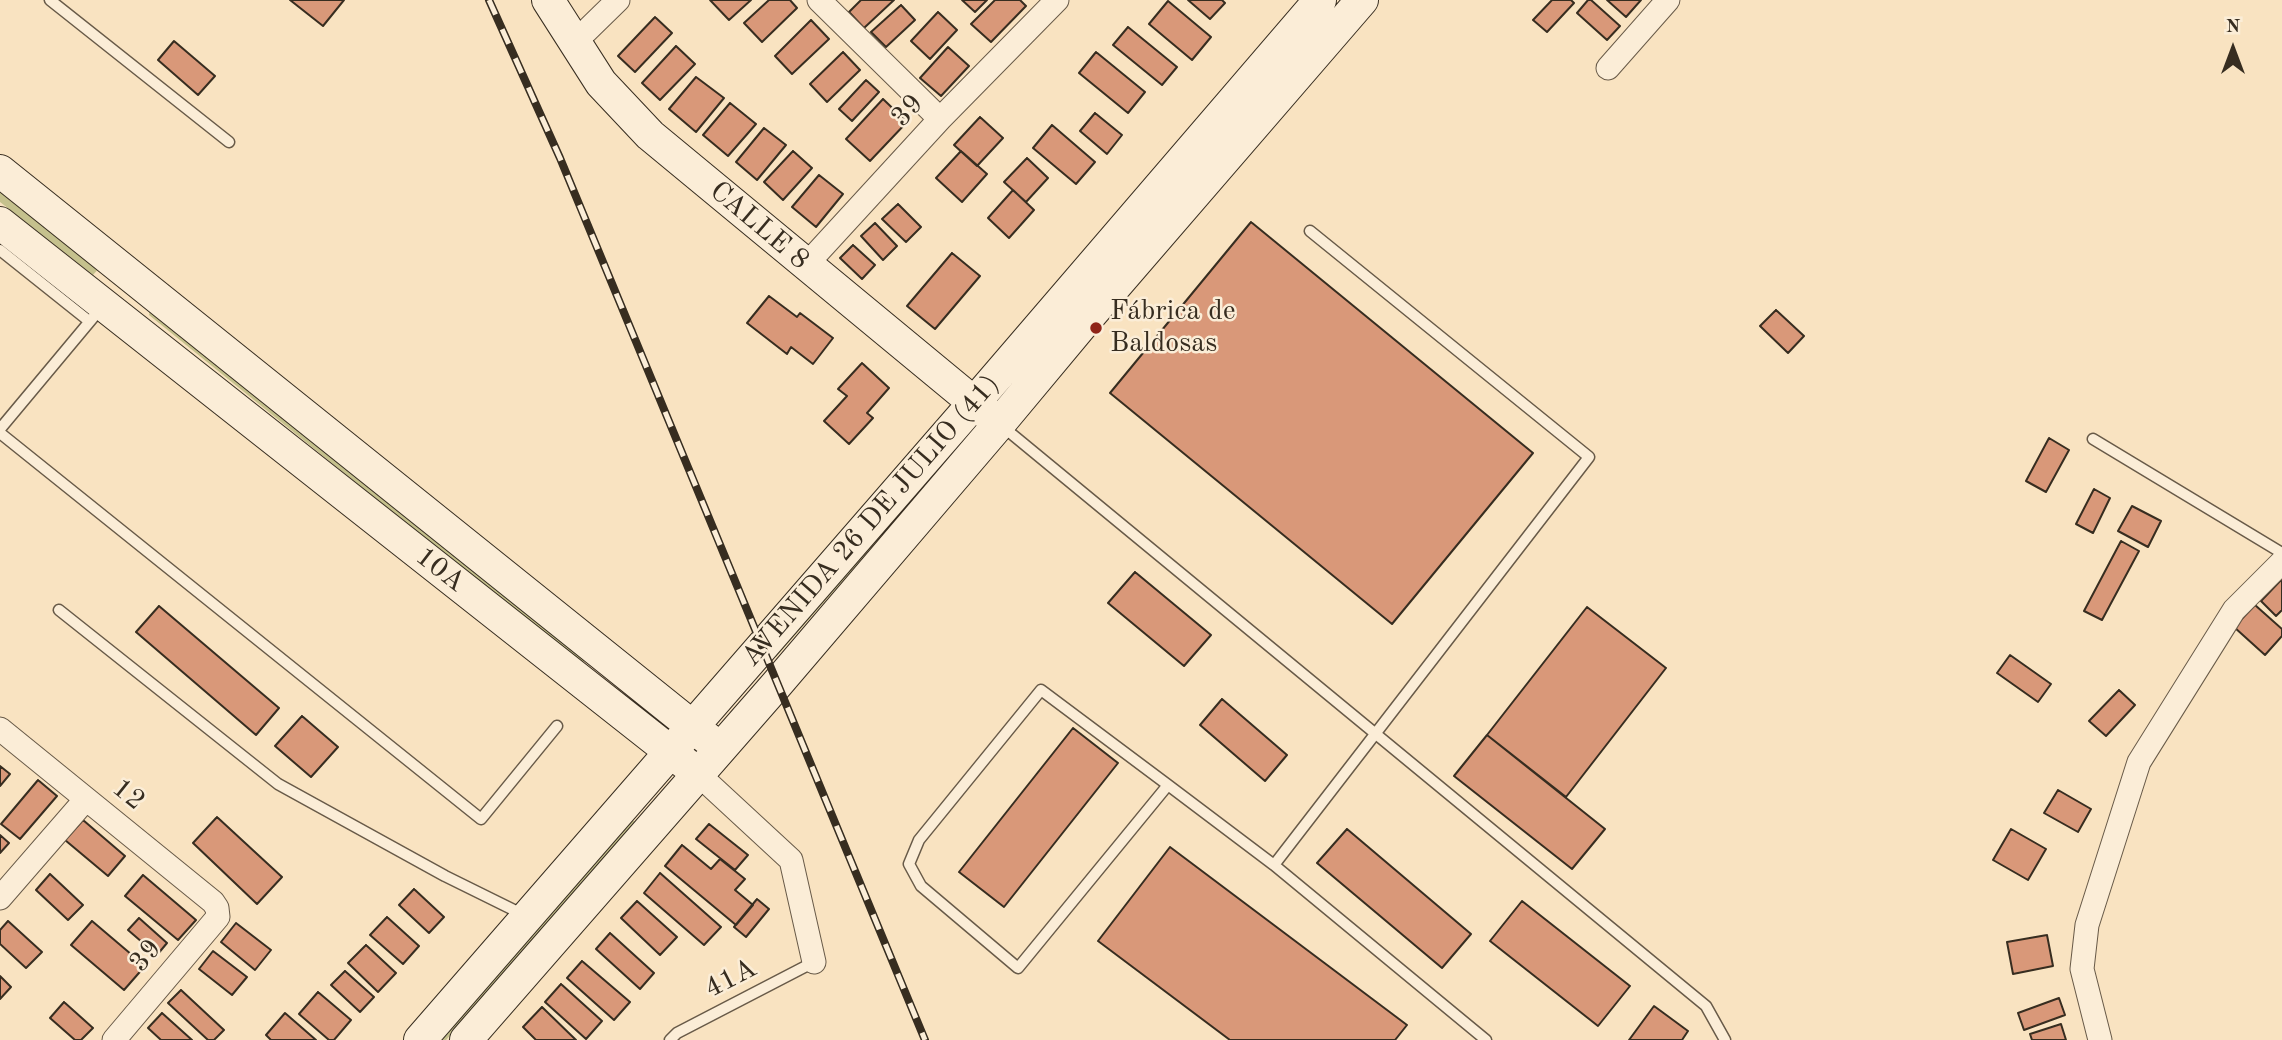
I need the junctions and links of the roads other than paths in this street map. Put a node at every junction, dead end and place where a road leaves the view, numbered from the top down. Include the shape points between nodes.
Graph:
1 (50, 0) edge
2 (548, 0) edge
3 (618, 0) edge
4 (819, 0) edge
5 (1057, 0) edge
6 (1320, 0) edge
7 (1362, 0) edge
8 (1668, 0) edge
9 (574, 43) junction
10 (1608, 68) dead end
11 (940, 120) junction
12 (229, 142) dead end
13 (0, 172) edge
14 (0, 223) edge
15 (1310, 231) dead end
16 (0, 250) edge
17 (806, 265) junction
18 (127, 273) junction
19 (96, 313) junction
20 (974, 403) junction
21 (999, 424) junction
22 (0, 431) edge
23 (2093, 439) dead end
24 (2282, 553) edge
25 (2282, 562) edge
26 (59, 610) dead end
27 (557, 726) dead end
28 (691, 726) junction
29 (0, 729) edge
30 (1375, 733) junction
31 (720, 748) junction
32 (670, 751) junction
33 (698, 774) junction
34 (1168, 785) junction
35 (86, 799) junction
36 (1274, 864) junction
37 (0, 898) edge
38 (217, 908) joint
39 (526, 917) junction
40 (814, 962) joint
41 (1473, 1036) edge
42 (114, 1040) edge
43 (419, 1040) edge
44 (466, 1040) edge
45 (670, 1040) edge
46 (1486, 1040) edge
47 (1725, 1040) edge
48 (2100, 1040) edge

1 - 12 lane
2 - 9 main road, CALLE 8
3 - 9 street
4 - 11 street
5 - 11 street, 39
6 - 20 main road, AVENIDA 26 DE JULIO (41)
7 - 21 main road, AVENIDA 26 DE JULIO (41)
8 - 10 street
9 - 17 main road, CALLE 8 via 601,83 650,135
11 - 17 street, 39
13 - 18 main road, 10A
14 - 19 main road, 10A
15 - 30 lane via 1589,457
16 - 19 lane
17 - 20 main road, CALLE 8
18 - 19 main road
18 - 28 main road, 10A
19 - 22 lane
19 - 32 main road, 10A
20 - 21 main road, CALLE 8
20 - 28 main road, AVENIDA 26 DE JULIO (41)
21 - 30 lane
21 - 31 main road, AVENIDA 26 DE JULIO (41)
22 - 27 lane via 481,819
23 - 24 lane
25 - 48 street via 2234,610 2139,761 2087,925 2082,969
26 - 39 lane via 278,784
28 - 31 main road, 10A
28 - 32 main road, AVENIDA 26 DE JULIO (41)
29 - 35 street, 12
30 - 36 lane
30 - 47 lane via 1706,1006
31 - 33 main road, AVENIDA 26 DE JULIO (41)
32 - 33 main road, 10A
32 - 39 main road, AVENIDA 26 DE JULIO (41)
33 - 40 street, 10A via 791,860
33 - 44 main road, AVENIDA 26 DE JULIO (41)
34 - 34 lane via 1041,690 919,840 909,864 921,886 1018,968
34 - 36 lane
35 - 37 street
35 - 38 street, 12
36 - 41 lane
38 - 42 street, 39 via 218,917
39 - 43 main road, AVENIDA 26 DE JULIO (41)
40 - 45 lane, 41A via 677,1032
41 - 46 lane

